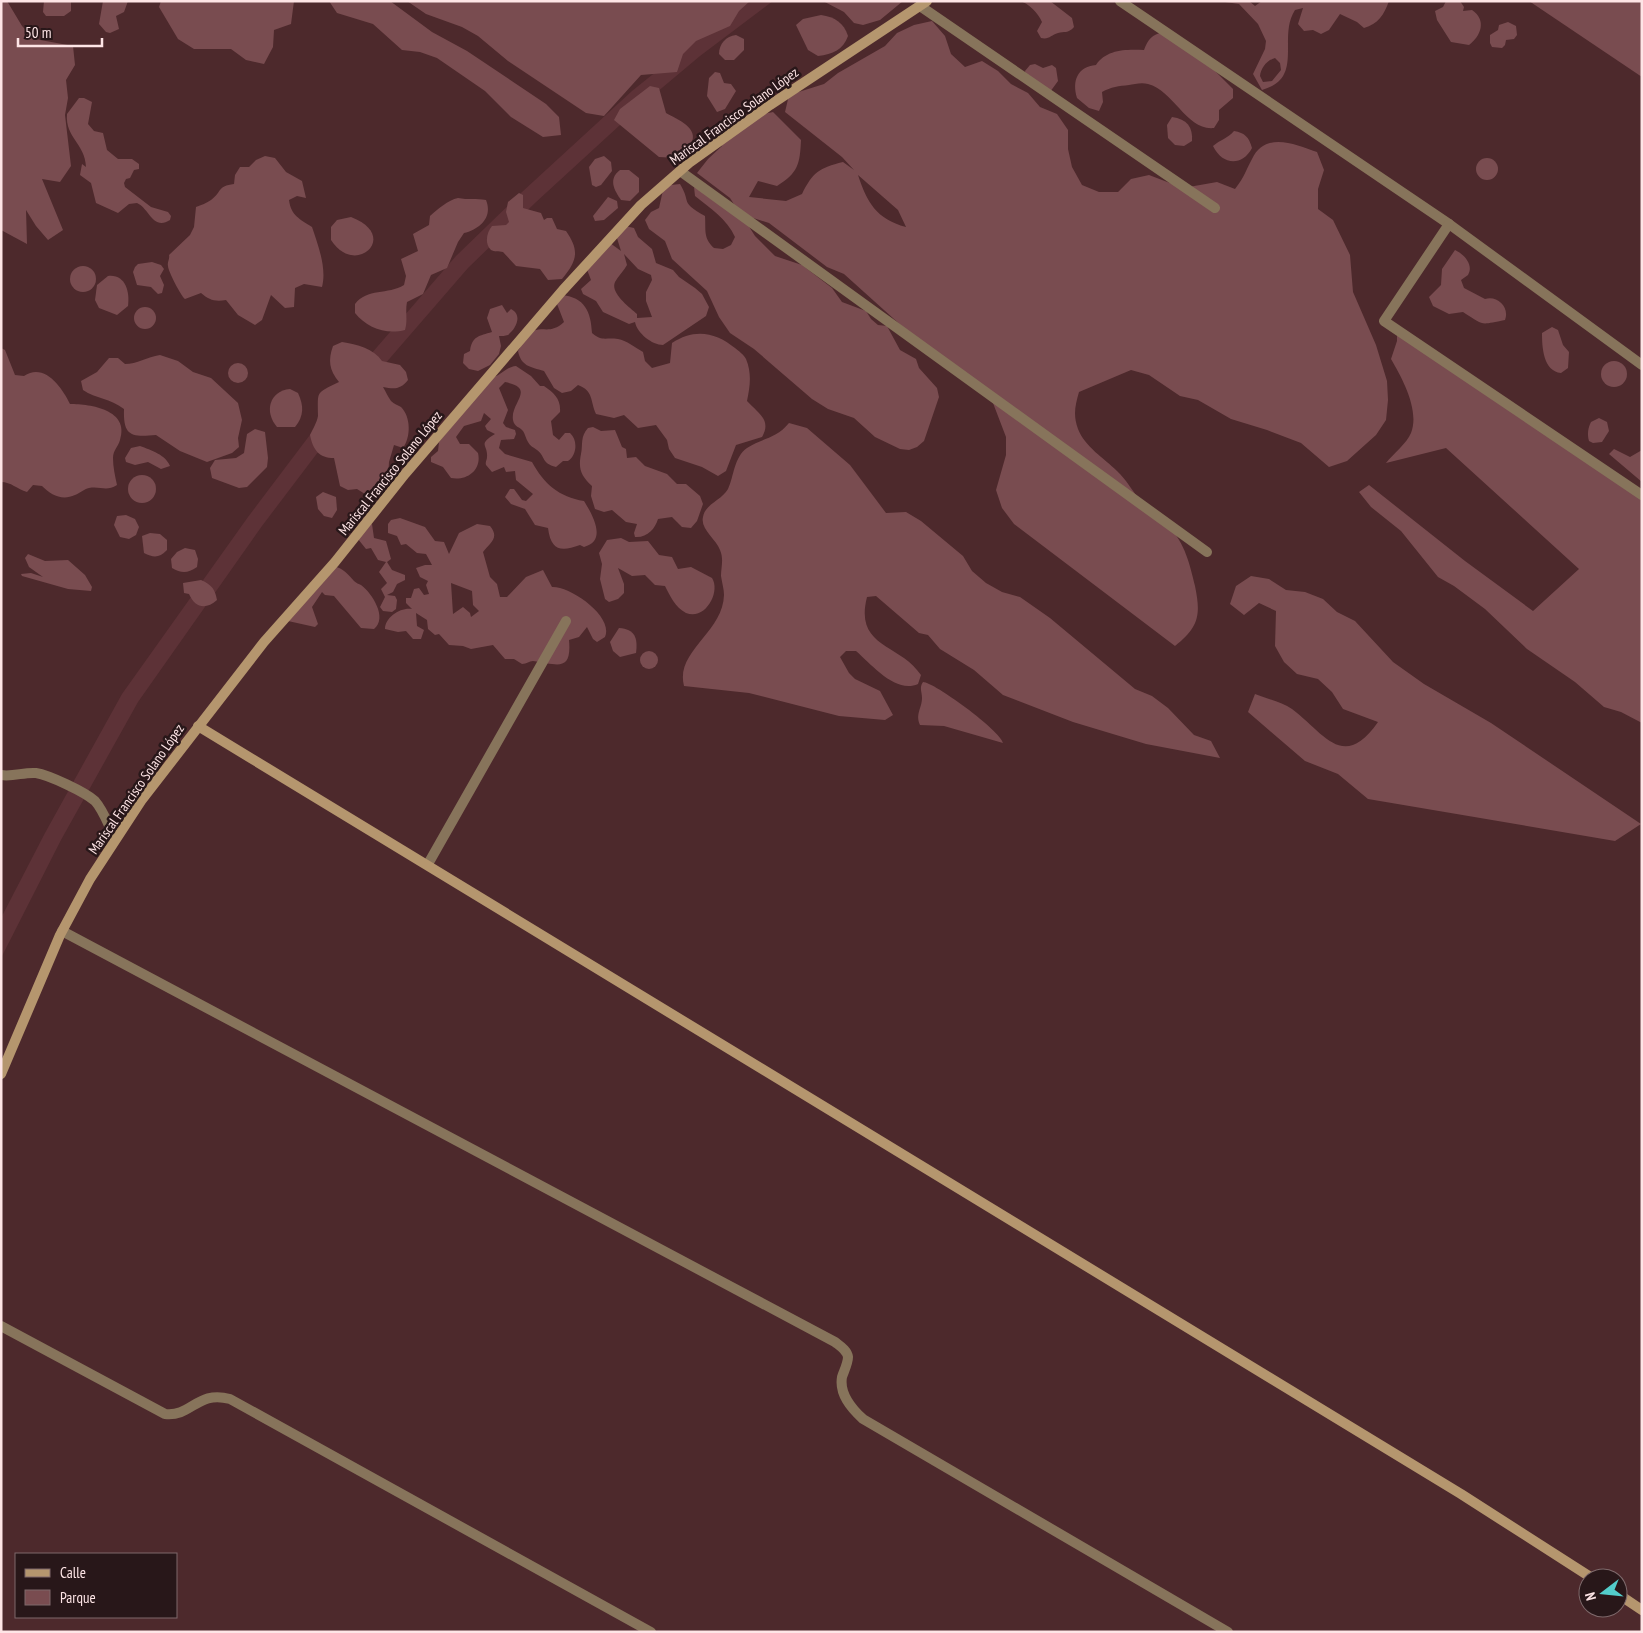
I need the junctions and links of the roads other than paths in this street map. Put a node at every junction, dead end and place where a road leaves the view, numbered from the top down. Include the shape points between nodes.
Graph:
1 (1120, 1) edge
2 (924, 4) edge
3 (680, 171) junction
4 (1215, 208) dead end
5 (1449, 224) junction
6 (1642, 365) edge
7 (1642, 495) edge
8 (1207, 552) dead end
9 (566, 621) dead end
10 (198, 726) junction
11 (1, 775) edge
12 (115, 838) junction
13 (428, 864) junction
14 (62, 931) junction
15 (1, 1074) edge
16 (1, 1326) edge
17 (1578, 1569) edge
18 (1628, 1601) edge
19 (1642, 1610) edge
20 (651, 1632) edge
21 (1228, 1632) edge

1 - 5 street
2 - 3 street, Mariscal Francisco Solano López via 770,105
2 - 4 street
3 - 8 street
3 - 10 street, Mariscal Francisco Solano López via 642,205 562,290 264,642
5 - 6 street
5 - 7 street via 1384,321
9 - 13 street
10 - 12 street, Mariscal Francisco Solano López
10 - 13 street
11 - 12 street via 10,777 34,773 88,796 98,805
12 - 14 street, Mariscal Francisco Solano López
13 - 17 street
14 - 15 street, Mariscal Francisco Solano López
14 - 21 street via 836,1342 848,1358 842,1389 850,1406 863,1419
16 - 20 street via 165,1414 174,1415 206,1398 230,1399
18 - 19 street

